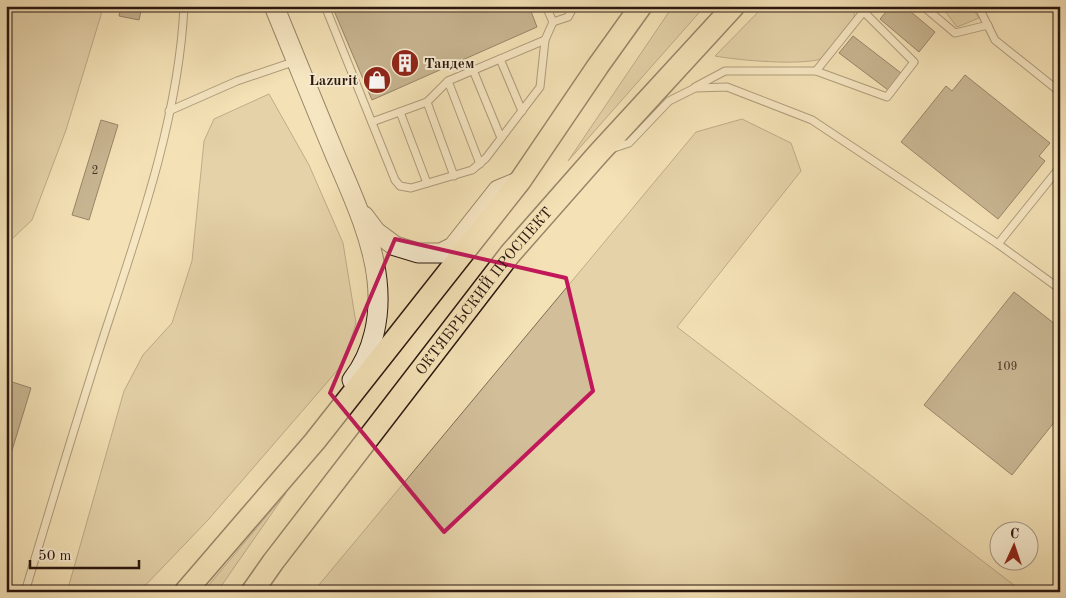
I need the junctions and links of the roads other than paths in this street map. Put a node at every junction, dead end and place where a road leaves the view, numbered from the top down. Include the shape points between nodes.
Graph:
1 (184, 6) edge
2 (274, 6) edge
3 (325, 6) edge
4 (546, 6) edge
5 (574, 6) edge
6 (641, 6) edge
7 (734, 6) edge
8 (923, 6) edge
9 (978, 6) edge
10 (866, 9) edge
11 (553, 22) junction
12 (988, 25) junction
13 (545, 40) junction
14 (500, 59) junction
15 (296, 61) junction
16 (473, 70) junction
17 (816, 71) junction
18 (448, 81) junction
19 (695, 88) junction
20 (1060, 92) edge
21 (427, 102) junction
22 (169, 111) junction
23 (522, 111) junction
24 (400, 112) junction
25 (372, 122) junction
26 (501, 138) junction
27 (598, 154) junction
28 (480, 164) junction
29 (1060, 167) edge
30 (454, 176) junction
31 (520, 181) junction
32 (427, 183) junction
33 (355, 202) junction
34 (998, 244) junction
35 (1060, 290) edge
36 (315, 440) junction
37 (25, 592) edge
38 (185, 592) edge
39 (252, 592) edge

1 - 22 lane
2 - 15 main road
3 - 25 lane
4 - 11 lane
5 - 11 lane via 568,17
6 - 31 main road
7 - 27 main road, ОКТЯБРЬСКИЙ ПРОСПЕКТ
8 - 12 lane via 955,33
9 - 12 lane
10 - 17 lane
10 - 17 lane via 914,62 887,96
11 - 13 lane
12 - 20 lane via 995,40
13 - 14 lane
13 - 23 lane via 540,87
14 - 16 lane
14 - 23 lane
15 - 22 lane via 237,81
15 - 33 main road
16 - 18 lane
16 - 26 lane
17 - 19 lane via 725,71
18 - 21 lane
18 - 28 lane
19 - 27 lane via 669,101 629,143
19 - 34 lane via 727,87 812,120
21 - 24 lane
21 - 30 lane
22 - 37 lane via 140,224
23 - 26 lane
24 - 25 lane
24 - 32 lane
25 - 32 lane via 394,180 400,186 411,188
26 - 28 lane
27 - 39 main road, ОКТЯБРЬСКИЙ ПРОСПЕКТ via 510,254
28 - 30 lane
29 - 34 lane
30 - 32 lane
31 - 33 main road via 498,190 453,247 441,253 410,252 388,242 370,226
31 - 36 main road
33 - 36 main road via 376,271 376,322 364,364 329,410
34 - 35 lane
36 - 38 main road

